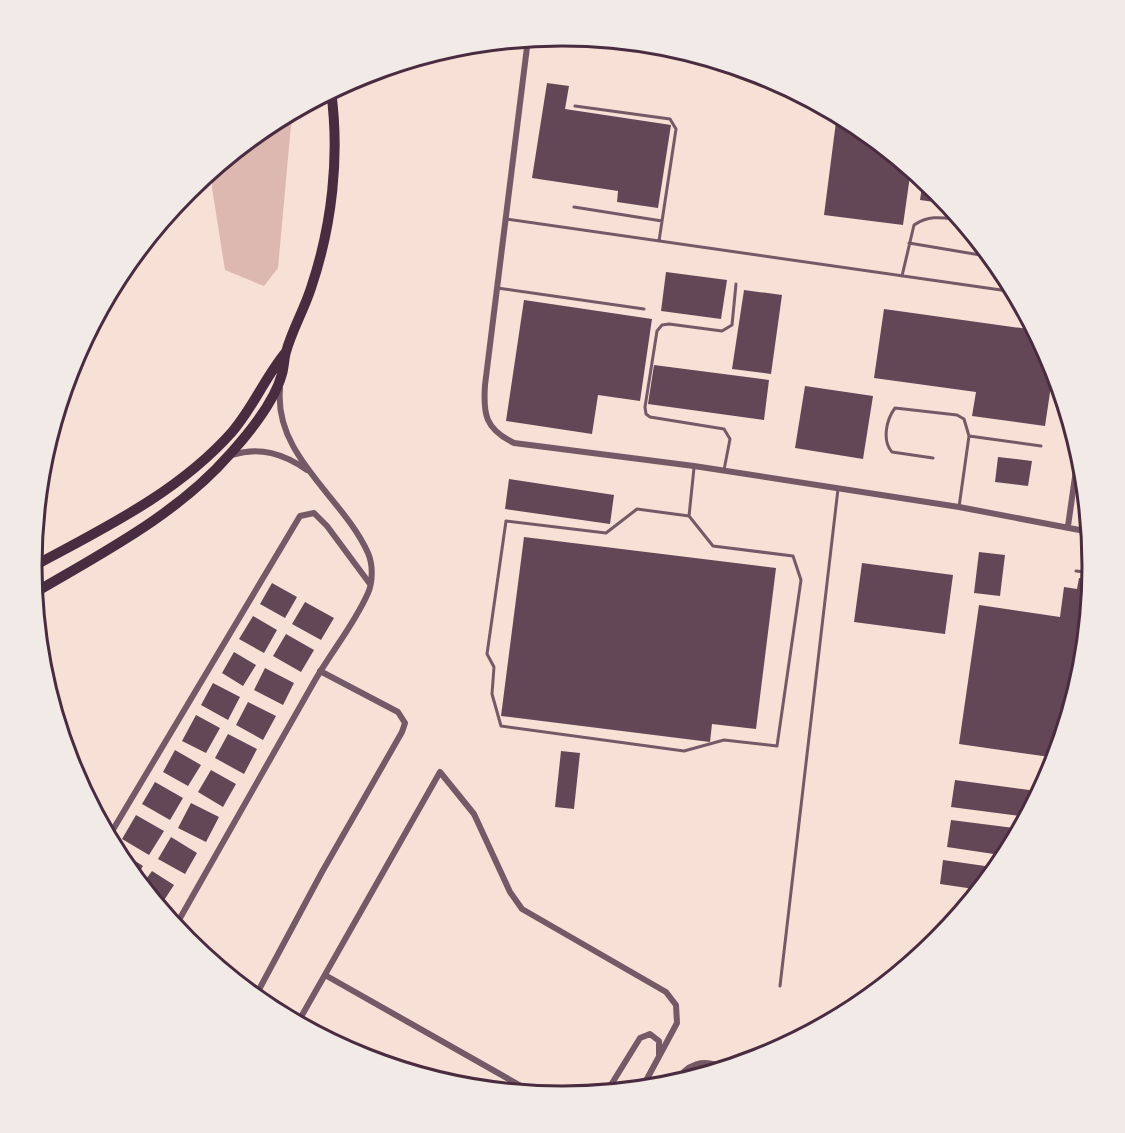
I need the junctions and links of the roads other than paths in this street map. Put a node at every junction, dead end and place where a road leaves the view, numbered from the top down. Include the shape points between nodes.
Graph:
1 (527, 47) edge
2 (333, 100) edge
3 (575, 106) dead end
4 (574, 207) dead end
5 (506, 219) junction
6 (950, 219) edge
7 (662, 221) junction
8 (659, 241) junction
9 (909, 243) junction
10 (978, 254) edge
11 (902, 276) junction
12 (736, 285) dead end
13 (497, 288) junction
14 (1003, 290) edge
15 (644, 309) dead end
16 (286, 352) junction
17 (281, 376) junction
18 (969, 436) junction
19 (1041, 446) dead end
20 (229, 456) junction
21 (933, 458) dead end
22 (694, 466) junction
23 (723, 470) junction
24 (310, 472) junction
25 (1075, 477) edge
26 (838, 489) junction
27 (959, 507) junction
28 (689, 516) junction
29 (1068, 526) junction
30 (1082, 530) edge
31 (42, 561) edge
32 (1076, 571) dead end
33 (1083, 572) edge
34 (370, 584) junction
35 (43, 587) edge
36 (320, 671) junction
37 (113, 829) edge
38 (179, 919) edge
39 (326, 975) junction
40 (780, 986) dead end
41 (260, 989) edge
42 (301, 1017) edge
43 (659, 1058) junction
44 (712, 1064) edge
45 (683, 1072) edge
46 (647, 1080) edge
47 (520, 1085) edge
48 (611, 1085) edge

1 - 5 street
2 - 16 highway via 333,173 324,246
3 - 7 lane via 670,119 675,123
4 - 7 lane
5 - 8 lane
5 - 13 street
6 - 9 lane via 923,219 914,225
7 - 8 lane
8 - 11 lane
9 - 10 lane
9 - 11 lane
11 - 14 lane
12 - 23 lane via 732,325 728,329 669,324 657,330 645,407 650,417 724,429 730,439
13 - 15 lane
13 - 22 street via 484,413 499,436 514,443
16 - 17 highway
16 - 31 highway via 270,370 234,429 209,456 143,505
17 - 20 highway via 256,422
17 - 24 street via 279,404 284,423
18 - 19 lane
18 - 21 lane via 964,419 957,415 895,408 887,447 892,452
18 - 27 lane
20 - 24 street via 243,451 273,452
20 - 35 highway via 162,515
22 - 23 street
22 - 28 lane
23 - 26 street
24 - 34 street via 369,555
25 - 29 street
26 - 27 street
26 - 40 lane
27 - 29 street
28 - 28 lane via 713,546 793,556 801,580 777,746 724,740 684,751 501,726 492,694 494,667 487,654 506,521 606,533 637,509
29 - 30 street
32 - 33 lane
34 - 36 street
34 - 37 street via 314,513 300,516
36 - 38 street
36 - 41 street via 398,712 405,723
39 - 42 street
39 - 43 street via 440,772 474,814 522,909 666,992 676,1005 676,1023
39 - 47 street
43 - 46 street
43 - 48 street via 659,1041 650,1034 640,1038
44 - 45 street via 693,1064

